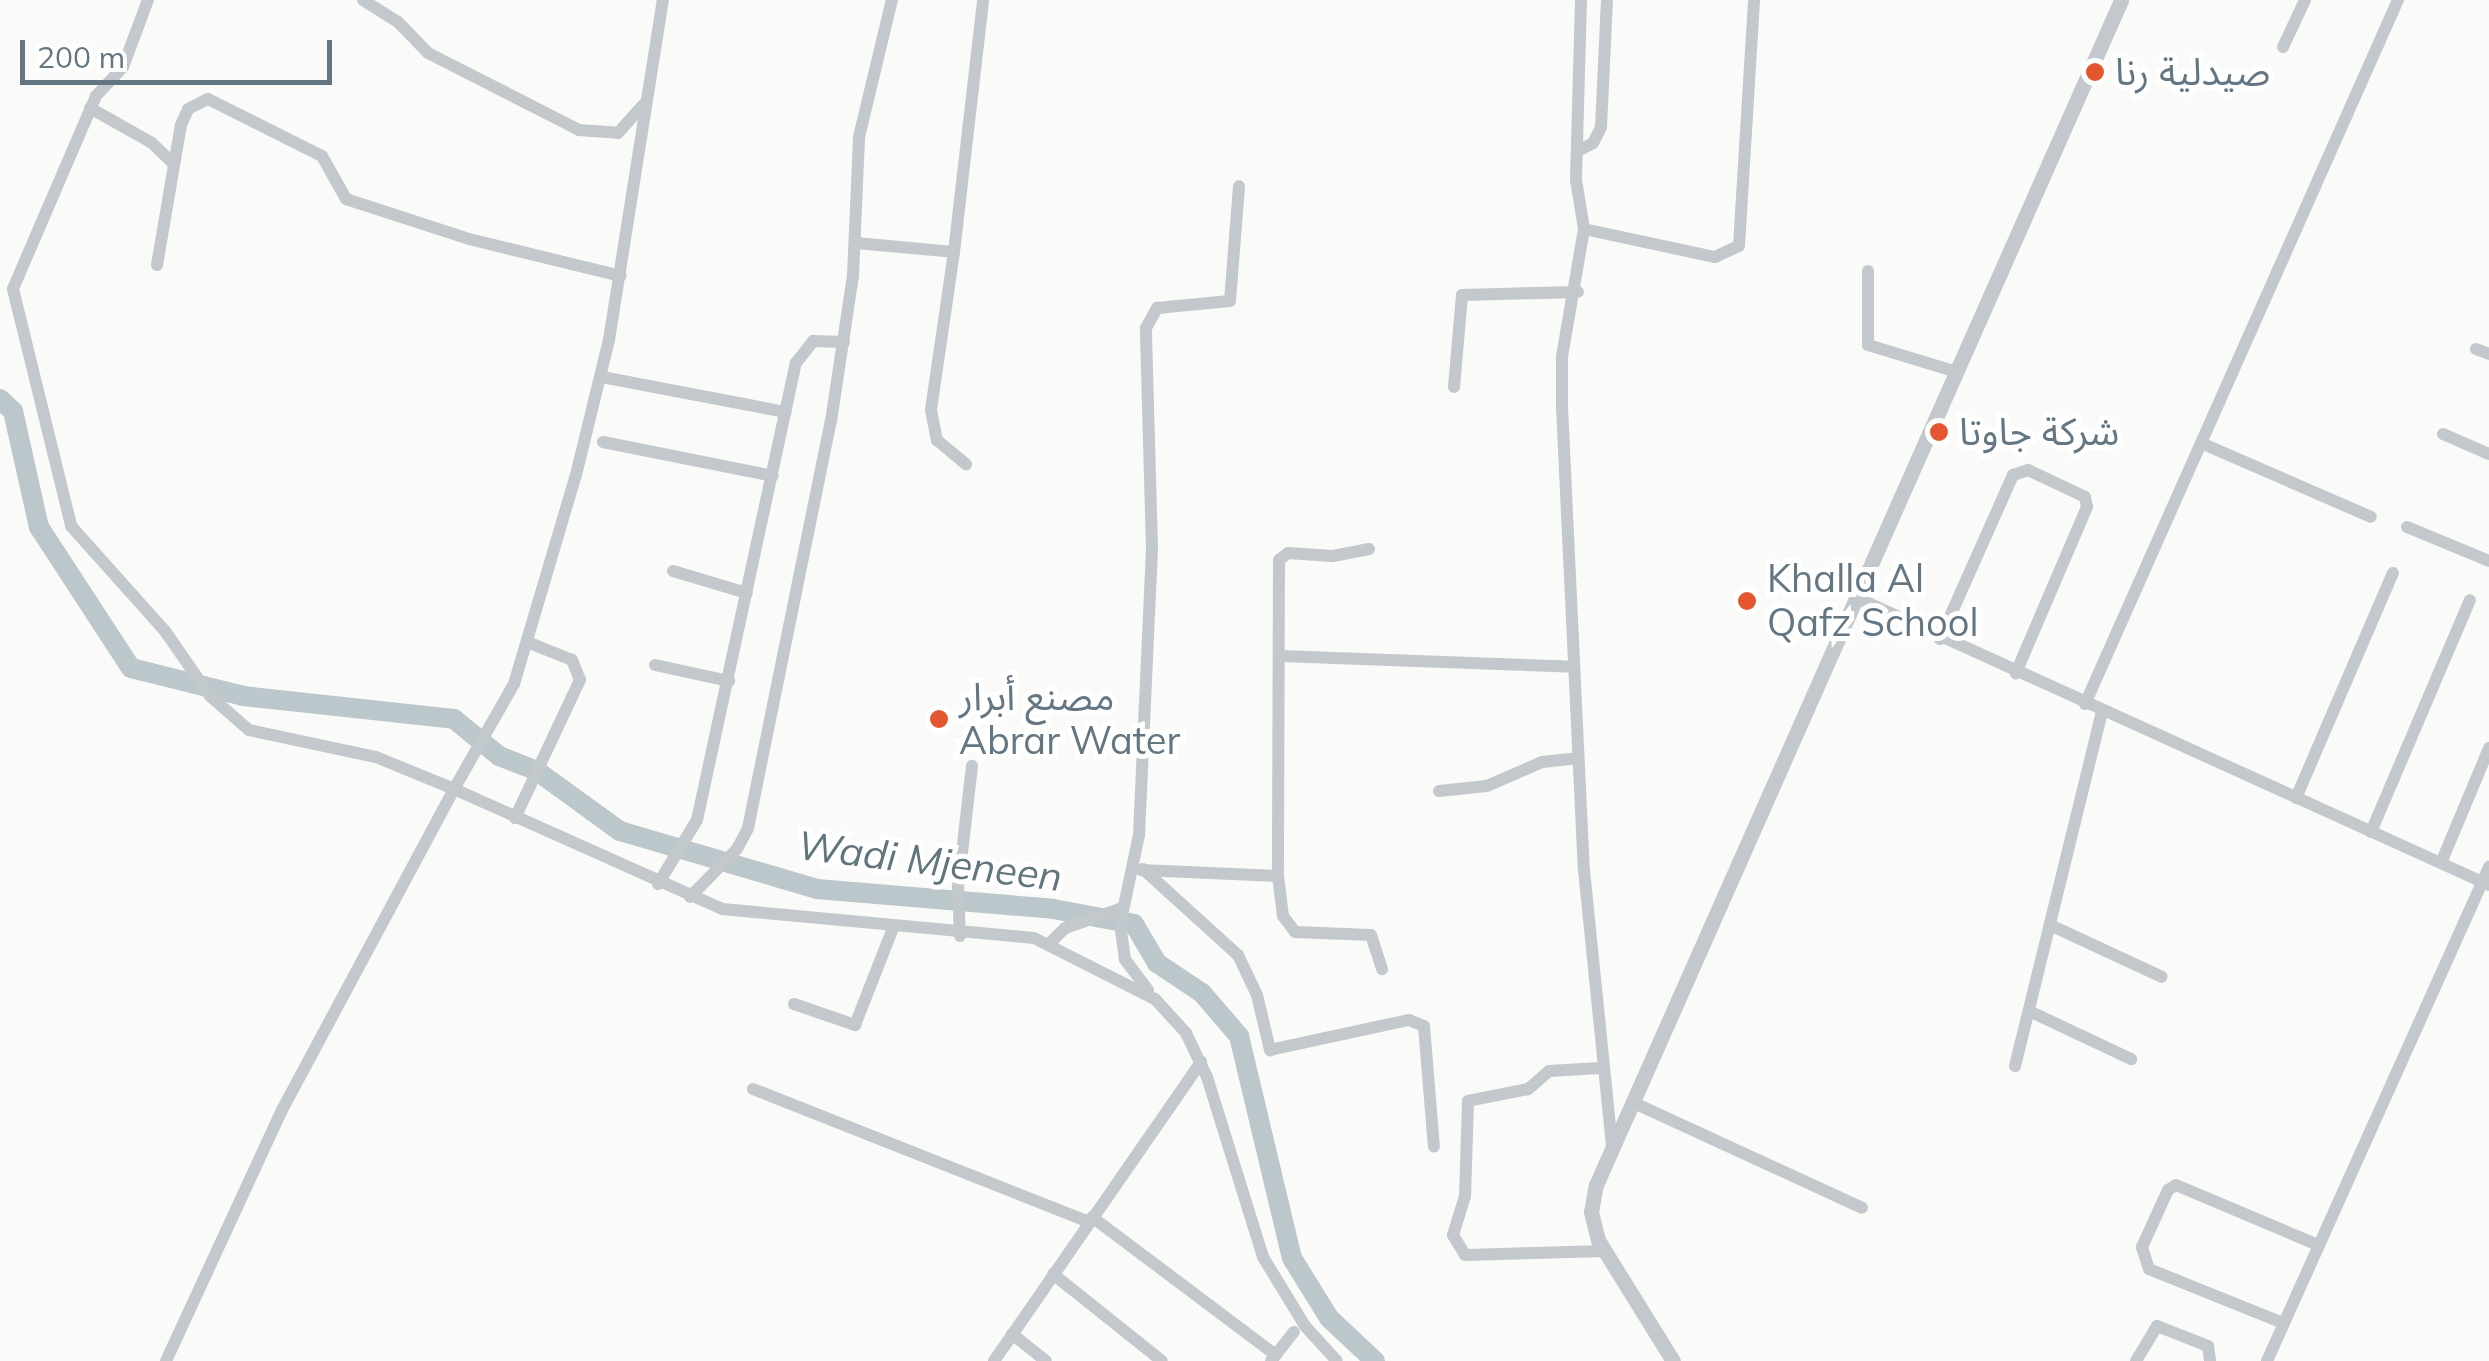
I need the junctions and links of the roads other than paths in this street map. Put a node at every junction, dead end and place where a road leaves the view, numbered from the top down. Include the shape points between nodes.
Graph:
1 (148, 0) edge
2 (364, 0) edge
3 (662, 0) edge
4 (892, 0) edge
5 (983, 0) edge
6 (1581, 0) edge
7 (1607, 0) edge
8 (1754, 0) edge
9 (2121, 0) edge
10 (2305, 0) edge
11 (2398, 0) edge
12 (2283, 48) dead end
13 (648, 98) junction
14 (90, 108) junction
15 (1578, 151) junction
16 (172, 162) junction
17 (1239, 186) dead end
18 (1584, 229) junction
19 (856, 243) junction
20 (954, 252) junction
21 (157, 265) dead end
22 (1868, 271) dead end
23 (620, 276) junction
24 (1578, 292) junction
25 (6, 294) edge
26 (844, 342) junction
27 (1956, 372) junction
28 (602, 377) junction
29 (1454, 387) dead end
30 (786, 412) junction
31 (2443, 434) dead end
32 (603, 442) dead end
33 (2201, 443) junction
34 (2489, 454) edge
35 (966, 464) dead end
36 (773, 476) junction
37 (2371, 517) dead end
38 (2407, 527) dead end
39 (1369, 550) dead end
40 (2489, 561) edge
41 (673, 571) dead end
42 (2393, 572) dead end
43 (747, 592) junction
44 (1855, 597) junction
45 (2470, 600) dead end
46 (1940, 639) junction
47 (528, 642) junction
48 (1280, 656) junction
49 (655, 665) dead end
50 (1574, 667) junction
51 (2016, 673) junction
52 (729, 681) junction
53 (2085, 704) junction
54 (2102, 712) junction
55 (2489, 748) edge
56 (1578, 758) junction
57 (972, 766) dead end
58 (454, 789) junction
59 (1438, 791) dead end
60 (2296, 798) junction
61 (515, 818) junction
62 (2372, 832) junction
63 (2441, 863) junction
64 (2489, 867) edge
65 (1139, 871) junction
66 (1278, 876) junction
67 (658, 884) junction
68 (2486, 884) edge
69 (690, 897) junction
70 (1120, 909) junction
71 (2050, 925) junction
72 (893, 928) junction
73 (960, 928) junction
74 (1050, 943) junction
75 (1382, 969) dead end
76 (2162, 977) dead end
77 (1156, 999) junction
78 (794, 1004) dead end
79 (2029, 1011) junction
80 (2131, 1059) dead end
81 (1201, 1062) junction
82 (2015, 1066) dead end
83 (1600, 1068) junction
84 (753, 1090) dead end
85 (1632, 1102) junction
86 (1612, 1147) junction
87 (1434, 1148) dead end
88 (1862, 1208) dead end
89 (1090, 1220) junction
90 (2318, 1245) junction
91 (1605, 1251) junction
92 (1053, 1274) junction
93 (2283, 1324) junction
94 (1294, 1332) dead end
95 (1012, 1334) junction
96 (1273, 1358) edge
97 (166, 1361) edge
98 (994, 1361) edge
99 (1046, 1361) edge
100 (1162, 1361) edge
101 (1337, 1361) edge
102 (1673, 1361) edge
103 (2136, 1361) edge
104 (2210, 1361) edge
105 (2266, 1361) edge

1 - 14 street via 124,67
2 - 13 street via 428,53 579,130 618,134
3 - 13 street
4 - 19 street via 859,138
5 - 20 street
6 - 15 street
7 - 15 street via 1601,128 1594,143
8 - 18 street via 1739,246 1716,257
9 - 27 street
10 - 12 street
11 - 33 street
13 - 23 street
14 - 16 street
14 - 25 street
15 - 18 street via 1577,211
16 - 21 street
16 - 23 street via 188,109 219,102 322,156 346,198 469,239
17 - 65 street via 1230,300 1157,308 1146,328 1152,550
18 - 24 street
19 - 20 street
19 - 26 street
20 - 35 street via 930,410 937,440
22 - 27 street via 1868,344
23 - 28 street
24 - 29 street via 1462,295
24 - 50 street via 1562,356
25 - 58 street via 71,526 164,631 210,696 237,722 269,738 376,757
26 - 30 street via 813,341 804,348
26 - 69 street via 748,828 737,849
27 - 44 street
28 - 30 street
28 - 47 street
30 - 36 street
31 - 34 street
32 - 36 street
33 - 37 street
33 - 53 street
36 - 43 street
38 - 40 street
39 - 48 street via 1283,554
41 - 43 street
42 - 60 street
43 - 52 street
44 - 46 street
44 - 85 street
45 - 62 street
46 - 51 street
46 - 51 street via 2013,475 2028,470 2084,497 2088,507
47 - 58 street
47 - 61 street via 572,660 580,671 548,756
48 - 50 street
48 - 66 street
49 - 52 street
50 - 56 street
51 - 53 street
52 - 67 street via 686,842
53 - 54 street
54 - 60 street
54 - 71 street
55 - 63 street
56 - 59 street via 1542,762 1487,786
56 - 83 street
57 - 73 street
58 - 61 street
58 - 97 street via 282,1110
60 - 62 street
61 - 67 street
62 - 63 street
63 - 68 street
64 - 68 street
65 - 66 street
65 - 70 street
65 - 87 street via 1238,955 1258,995 1270,1050 1409,1020 1424,1026
66 - 75 street via 1283,916 1295,932 1371,935
67 - 69 street
68 - 90 street
69 - 72 street via 764,918
70 - 74 street
70 - 77 street via 1130,969
71 - 76 street
71 - 79 street
72 - 73 street
72 - 78 street via 855,1025
73 - 74 street
74 - 77 street
77 - 81 street
79 - 80 street
79 - 82 street
81 - 89 street
81 - 101 street via 1263,1257 1305,1326
83 - 86 street
83 - 91 street via 1549,1070 1528,1089 1468,1100 1465,1196 1453,1235 1465,1254
84 - 89 street
85 - 86 street
85 - 88 street
86 - 91 street via 1591,1212
89 - 92 street
89 - 96 street
90 - 93 street
90 - 93 street via 2176,1186 2161,1204 2142,1247 2149,1269
91 - 102 street
92 - 95 street
92 - 100 street
93 - 105 street
94 - 96 street
95 - 98 street
95 - 99 street
103 - 104 street via 2158,1326 2208,1346

